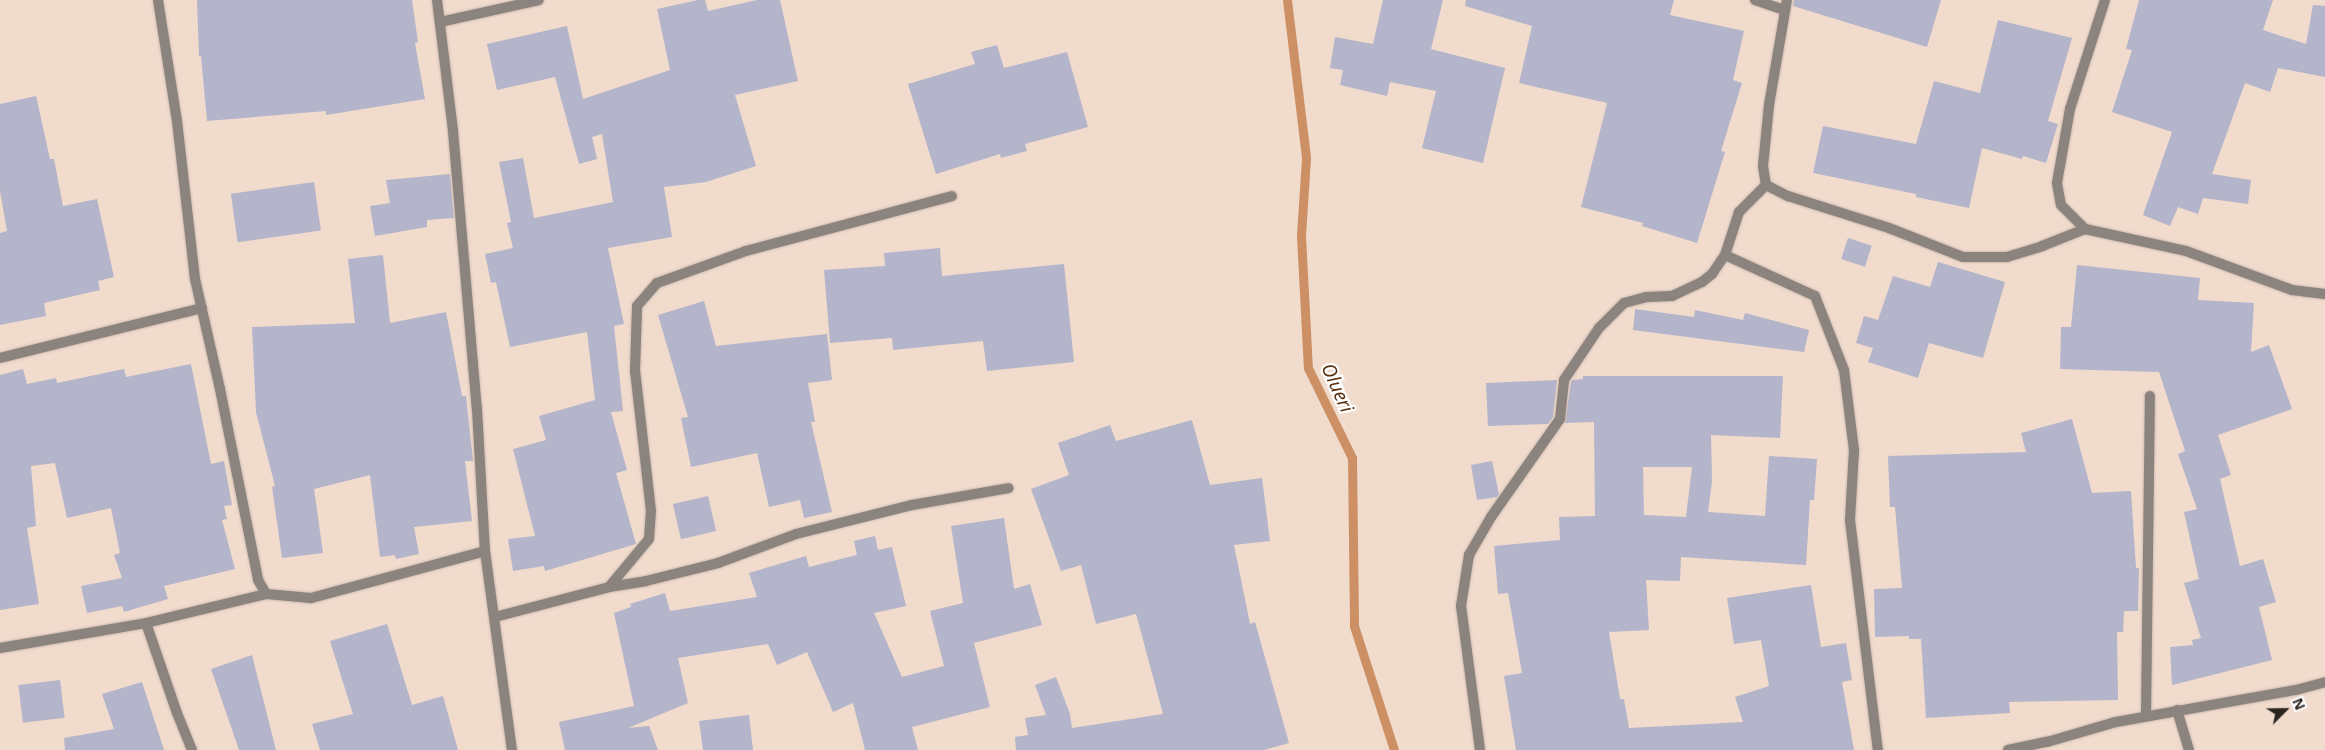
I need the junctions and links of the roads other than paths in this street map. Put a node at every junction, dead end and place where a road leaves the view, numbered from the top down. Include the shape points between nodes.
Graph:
1 (158, 0) edge
2 (437, 0) edge
3 (539, 0) edge
4 (1755, 0) edge
5 (2105, 0) edge
6 (1786, 5) edge
7 (440, 22) junction
8 (1766, 185) junction
9 (952, 196) dead end
10 (2085, 229) junction
11 (1725, 255) junction
12 (2325, 294) edge
13 (202, 308) junction
14 (0, 358) edge
15 (2150, 396) dead end
16 (1009, 488) dead end
17 (485, 551) junction
18 (609, 587) junction
19 (266, 594) junction
20 (495, 617) junction
21 (146, 623) junction
22 (0, 648) edge
23 (2325, 682) edge
24 (2177, 710) junction
25 (2146, 716) junction
26 (192, 750) edge
27 (512, 750) edge
28 (1480, 750) edge
29 (1878, 750) edge
30 (2008, 750) edge
31 (2189, 750) edge

1 - 13 street via 177,121 195,279
2 - 7 street
3 - 7 street
4 - 6 street
5 - 10 street via 2070,109 2057,182 2061,205
6 - 8 street via 1762,166
7 - 17 street via 453,131 477,409
8 - 10 street via 1788,196 1889,228 1963,257 2007,256
8 - 11 street via 1739,212
9 - 18 street via 746,251 656,282 637,306 635,371 652,511 649,539
10 - 12 street via 2186,251 2292,290
11 - 28 street via 1702,282 1672,296 1646,297 1624,303 1599,328 1564,380 1560,419 1469,555 1461,606
11 - 29 street via 1815,296 1844,370 1854,450 1850,520
13 - 14 street
13 - 19 street via 258,580
15 - 25 street
16 - 18 street via 893,510 796,534 718,563
17 - 19 street via 311,598
17 - 20 street
18 - 20 street
19 - 21 street
20 - 27 street
21 - 22 street
21 - 26 street
23 - 24 street
24 - 25 street
24 - 31 street
25 - 30 street

